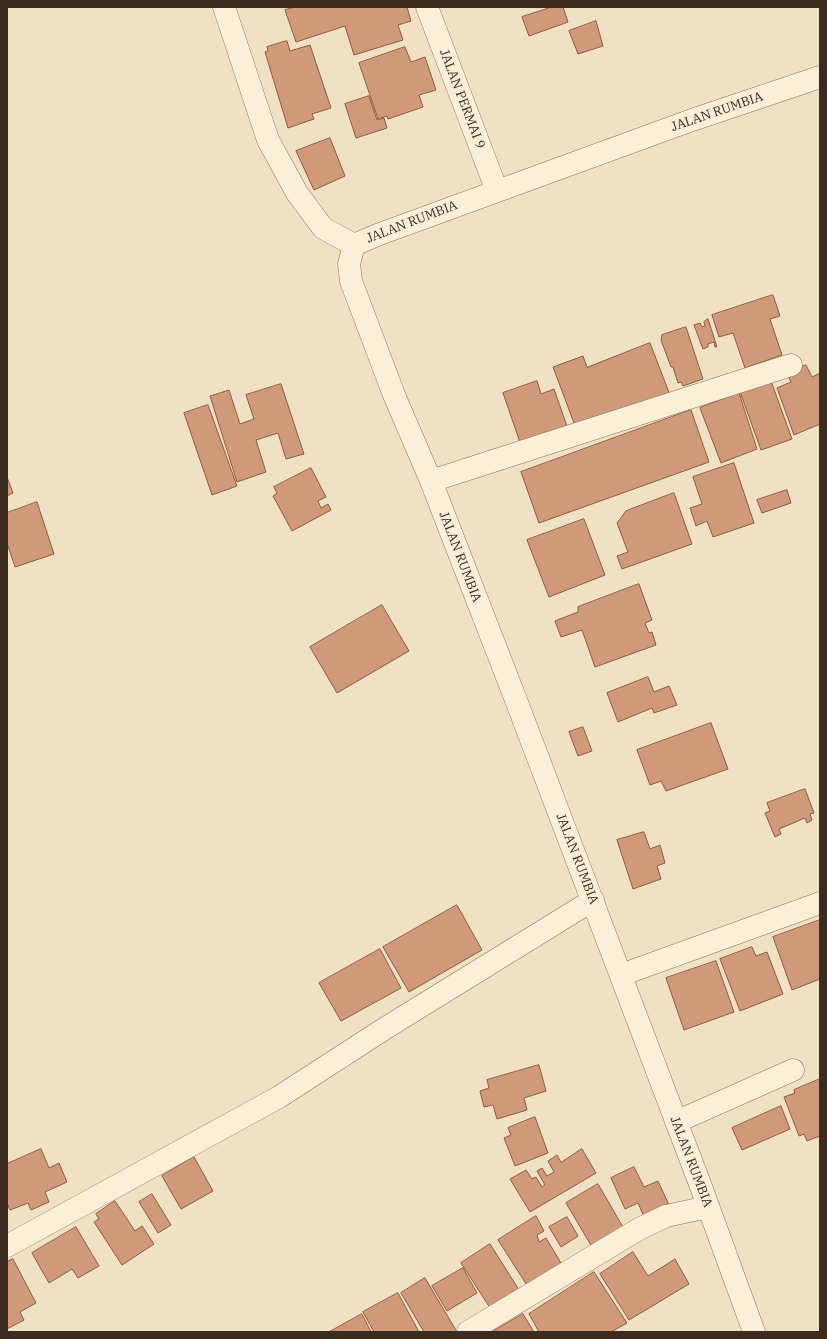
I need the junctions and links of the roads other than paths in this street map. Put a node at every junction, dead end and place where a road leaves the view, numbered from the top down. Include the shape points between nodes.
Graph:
1 (224, 7) edge
2 (427, 7) edge
3 (820, 77) edge
4 (497, 191) junction
5 (354, 245) junction
6 (791, 365) dead end
7 (431, 481) junction
8 (593, 900) junction
9 (820, 903) edge
10 (621, 975) junction
11 (793, 1070) dead end
12 (676, 1122) junction
13 (708, 1207) junction
14 (7, 1246) edge
15 (468, 1332) edge
16 (754, 1332) edge

1 - 5 street via 268,140 297,193 323,228
2 - 4 street, JALAN PERMAI 9
3 - 4 street, JALAN RUMBIA via 692,120
4 - 5 street, JALAN RUMBIA
5 - 7 street, JALAN RUMBIA via 349,264 351,281 394,395
6 - 7 street
7 - 8 street, JALAN RUMBIA
8 - 10 street, JALAN RUMBIA
8 - 14 street via 384,1028 279,1097
9 - 10 street
10 - 12 street, JALAN RUMBIA
11 - 12 street
12 - 13 street, JALAN RUMBIA
13 - 15 street via 666,1216 639,1230
13 - 16 street, JALAN RUMBIA

